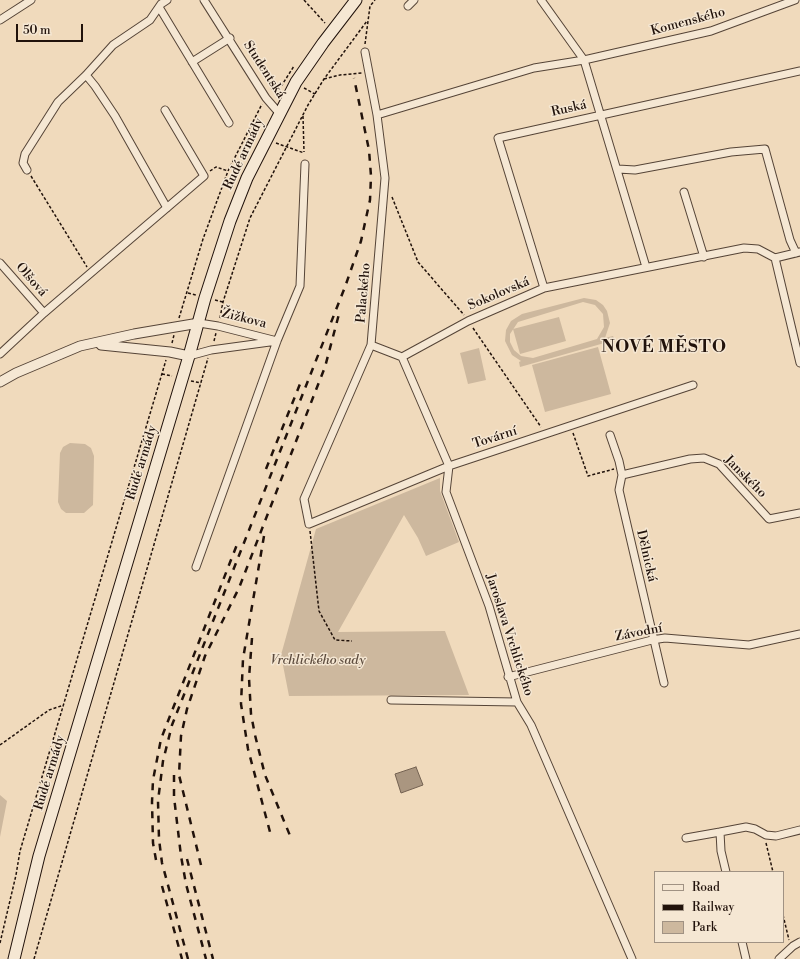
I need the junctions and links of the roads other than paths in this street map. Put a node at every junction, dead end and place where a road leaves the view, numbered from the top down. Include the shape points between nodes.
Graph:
1 (31, 0) edge
2 (167, 0) edge
3 (204, 0) edge
4 (356, 0) edge
5 (414, 0) edge
6 (541, 0) edge
7 (795, 0) edge
8 (408, 6) dead end
9 (159, 7) junction
10 (0, 20) edge
11 (230, 38) junction
12 (365, 52) road end
13 (584, 60) junction
14 (192, 62) junction
15 (800, 71) edge
16 (86, 75) junction
17 (165, 110) dead end
18 (279, 113) junction
19 (601, 114) junction
20 (377, 115) junction
21 (229, 123) dead end
22 (305, 164) road end
23 (618, 169) junction
24 (28, 170) road end
25 (684, 192) dead end
26 (167, 208) junction
27 (798, 253) edge
28 (704, 257) junction
29 (775, 258) junction
30 (0, 263) edge
31 (646, 267) junction
32 (544, 288) junction
33 (44, 313) junction
34 (199, 323) junction
35 (277, 341) junction
36 (371, 345) junction
37 (80, 346) junction
38 (0, 354) edge
39 (189, 356) junction
40 (402, 357) junction
41 (800, 363) edge
42 (0, 382) edge
43 (693, 384) dead end
44 (610, 435) dead end
45 (449, 466) junction
46 (621, 471) junction
47 (800, 513) edge
48 (309, 524) joint
49 (196, 567) dead end
50 (800, 634) edge
51 (652, 640) junction
52 (508, 677) junction
53 (664, 683) dead end
54 (391, 700) dead end
55 (517, 702) junction
56 (800, 830) edge
57 (720, 832) junction
58 (686, 838) dead end
59 (726, 871) edge
60 (800, 942) edge
61 (742, 943) edge
62 (14, 959) edge
63 (632, 959) edge
64 (746, 959) edge
65 (779, 959) edge

1 - 10 street
2 - 9 street
3 - 11 street, Studentská
4 - 18 main road, Rudé armády via 296,82
5 - 8 street
6 - 13 street
7 - 13 street, Komenského via 711,31
9 - 14 street
9 - 16 street via 150,20 113,45
11 - 14 street, Studentská
11 - 18 street, Studentská via 266,98
12 - 20 street, Palackého
13 - 19 street
13 - 20 street, Komenského via 534,68
14 - 21 street
15 - 19 street, Ruská
16 - 24 street via 58,102 25,154 24,163
16 - 26 street via 116,116
17 - 26 street via 204,176
18 - 34 main road, Rudé armády via 247,178 230,221
19 - 23 street
19 - 32 street, Ruská via 498,138
20 - 36 street, Palackého via 385,178
22 - 35 street via 300,286
23 - 27 street via 635,170 732,152 765,149 769,156 790,240
23 - 31 street
25 - 28 street
26 - 33 street
27 - 29 street
28 - 29 street, Sokolovská via 744,248 758,249
28 - 31 street, Sokolovská
29 - 41 street
30 - 33 street, Olšová
31 - 32 street, Sokolovská
32 - 40 street, Sokolovská via 468,321
33 - 38 street
34 - 35 street, Žižkova
34 - 37 street, Žižkova via 177,325
34 - 39 main road, Rudé armády
35 - 39 street, Žižkova via 211,350
35 - 49 street
36 - 40 street
36 - 48 street, Palackého via 304,499
37 - 39 street, Žižkova via 112,345
37 - 42 street, Žižkova
39 - 62 main road, Rudé armády via 39,856
40 - 45 street, Jaroslava Vrchlického
43 - 45 street, Tovární
44 - 46 street, Dělnická
45 - 48 street, Tovární
45 - 52 street, Jaroslava Vrchlického via 446,492 489,606
46 - 47 street, Janského via 704,458 719,464 769,519
46 - 51 street, Dělnická via 619,490
50 - 51 street, Závodní via 749,645 665,638
51 - 52 street, Závodní
51 - 53 street, Dělnická
52 - 55 street, Jaroslava Vrchlického
54 - 55 street
55 - 63 street, Jaroslava Vrchlického via 531,725
56 - 57 street via 776,836 746,827
57 - 58 street
57 - 59 street
60 - 65 street
61 - 64 street

